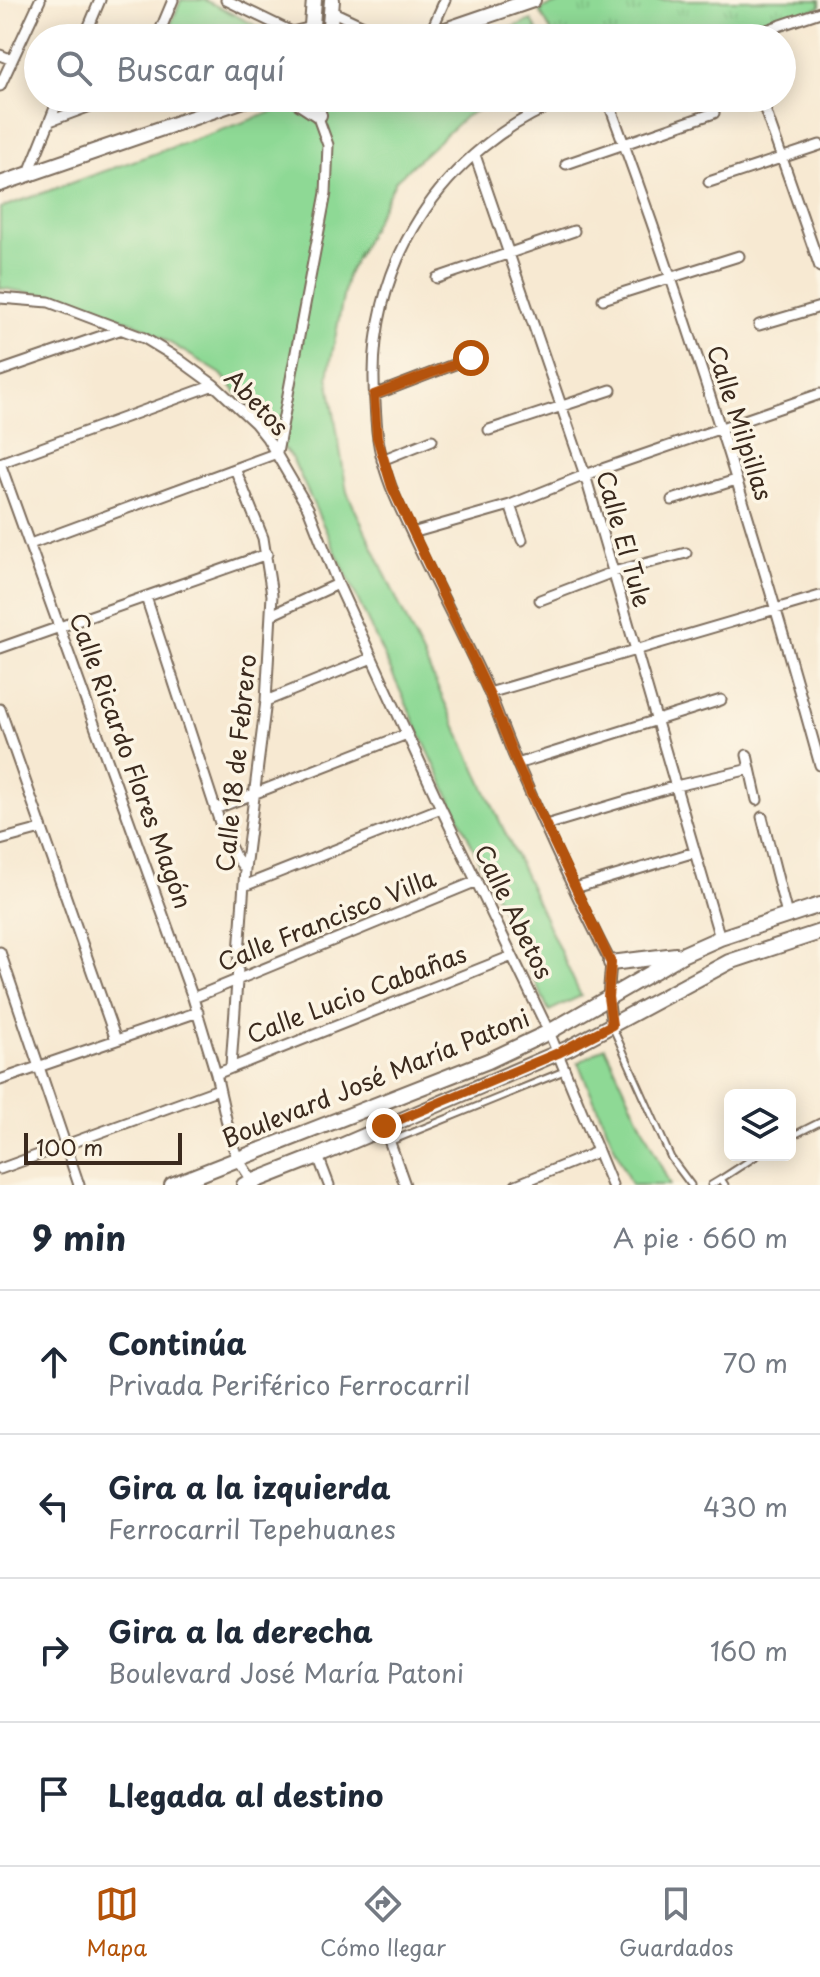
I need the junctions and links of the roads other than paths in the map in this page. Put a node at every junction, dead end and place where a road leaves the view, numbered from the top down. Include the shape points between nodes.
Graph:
1 (40, 0) edge
2 (100, 0) edge
3 (173, 0) edge
4 (226, 0) edge
5 (314, 0) edge
6 (445, 0) edge
7 (533, 0) edge
8 (509, 3) edge
9 (332, 5) edge
10 (820, 12) edge
11 (29, 24) edge
12 (90, 24) edge
13 (163, 24) edge
14 (276, 24) edge
15 (312, 24) edge
16 (365, 24) edge
17 (432, 24) edge
18 (457, 24) edge
19 (784, 24) edge
20 (24, 34) edge
21 (0, 55) edge
22 (12, 60) junction
23 (0, 86) edge
24 (54, 112) edge
25 (74, 112) edge
26 (210, 112) edge
27 (314, 112) edge
28 (318, 112) edge
29 (320, 112) edge
30 (539, 112) edge
31 (612, 112) edge
32 (766, 112) edge
33 (714, 113) dead end
34 (319, 115) junction
35 (50, 121) junction
36 (624, 145) junction
37 (820, 145) edge
38 (475, 155) junction
39 (782, 157) junction
40 (566, 164) dead end
41 (28, 175) junction
42 (3, 181) edge
43 (709, 182) dead end
44 (574, 231) dead end
45 (509, 252) junction
46 (739, 256) dead end
47 (820, 267) edge
48 (437, 278) dead end
49 (670, 278) junction
50 (0, 298) edge
51 (603, 299) dead end
52 (820, 307) edge
53 (759, 325) dead end
54 (122, 329) junction
55 (471, 358) dead end
56 (0, 371) edge
57 (214, 385) junction
58 (611, 390) dead end
59 (820, 394) edge
60 (374, 395) junction
61 (561, 407) junction
62 (720, 429) junction
63 (489, 430) dead end
64 (432, 440) dead end
65 (277, 453) junction
66 (382, 460) junction
67 (0, 463) edge
68 (236, 471) junction
69 (585, 475) junction
70 (736, 480) junction
71 (672, 500) dead end
72 (510, 505) junction
73 (412, 533) junction
74 (522, 540) dead end
75 (30, 544) junction
76 (686, 553) dead end
77 (267, 554) junction
78 (613, 572) junction
79 (338, 584) junction
80 (820, 596) edge
81 (146, 597) junction
82 (540, 600) dead end
83 (777, 608) junction
84 (271, 615) junction
85 (60, 626) junction
86 (0, 648) edge
87 (634, 649) junction
88 (372, 658) junction
89 (489, 693) junction
90 (721, 700) dead end
91 (266, 701) junction
92 (0, 709) edge
93 (655, 719) junction
94 (407, 734) junction
95 (747, 755) dead end
96 (517, 764) junction
97 (820, 765) edge
98 (750, 769) junction
99 (676, 786) junction
100 (256, 793) junction
101 (757, 800) dead end
102 (441, 808) junction
103 (215, 809) junction
104 (762, 817) dead end
105 (546, 825) junction
106 (41, 829) junction
107 (0, 840) edge
108 (695, 852) junction
109 (245, 869) junction
110 (477, 881) junction
111 (244, 886) junction
112 (575, 888) junction
113 (820, 905) edge
114 (787, 915) junction
115 (817, 932) edge
116 (720, 938) junction
117 (684, 954) junction
118 (512, 956) junction
119 (1, 958) edge
120 (611, 963) junction
121 (239, 979) junction
122 (608, 997) junction
123 (193, 998) junction
124 (198, 1012) junction
125 (612, 1025) junction
126 (549, 1032) junction
127 (116, 1040) junction
128 (558, 1053) junction
129 (231, 1066) junction
130 (38, 1067) junction
131 (565, 1071) junction
132 (216, 1074) junction
133 (0, 1080) edge
134 (219, 1089) junction
135 (820, 1122) edge
136 (384, 1126) junction
137 (796, 1134) edge
138 (389, 1142) junction
139 (66, 1146) junction
140 (597, 1152) junction
141 (318, 1156) junction
142 (238, 1159) junction
143 (750, 1161) edge
144 (0, 1169) edge
145 (723, 1182) edge
146 (251, 1184) edge
147 (79, 1185) edge
148 (172, 1185) edge
149 (329, 1185) edge
150 (405, 1185) edge
151 (516, 1185) edge
152 (612, 1185) edge
153 (691, 1185) edge
154 (711, 1185) edge

1 - 11 street
2 - 12 street
3 - 13 street
4 - 14 street
5 - 15 main road
6 - 17 street
7 - 8 main road
8 - 18 main road
9 - 16 street
10 - 19 street
20 - 22 street
21 - 22 street
22 - 23 street
24 - 35 street
25 - 35 street
26 - 41 main road
27 - 34 main road
28 - 34 street
29 - 34 street
30 - 38 street
31 - 36 street, Calle Milpillas
32 - 39 street
33 - 36 street
34 - 65 street via 328,145 326,193
35 - 41 street
36 - 40 street
36 - 49 street, Calle Milpillas
37 - 39 street
38 - 45 street, Calle El Tule
38 - 60 street via 432,199 399,253 378,317
39 - 43 street
39 - 47 street
41 - 42 main road
44 - 45 street
45 - 48 street
45 - 61 street, Calle El Tule
46 - 49 street
49 - 51 street
49 - 62 street, Calle Milpillas
50 - 54 street, Abetos via 49,302
52 - 53 street
54 - 56 street
54 - 57 street, Abetos
55 - 60 street
57 - 65 street, Abetos via 255,423
57 - 67 street
58 - 61 street
59 - 62 street
60 - 66 street
61 - 63 street
61 - 69 street, Calle El Tule
62 - 69 street
62 - 70 street, Calle Milpillas
64 - 66 street
65 - 68 street
65 - 79 street, Abetos via 308,508
66 - 73 street
67 - 75 street, Calle Ricardo Flores Magón
68 - 75 street
68 - 77 street, Calle 18 de Febrero
69 - 72 street
69 - 78 street, Calle El Tule
70 - 71 street
70 - 83 street, Calle Milpillas
72 - 73 street
72 - 74 street
73 - 89 street
75 - 85 street, Calle Ricardo Flores Magón
76 - 78 street
77 - 81 street
77 - 84 street, Calle 18 de Febrero
78 - 82 street
78 - 87 street, Calle El Tule
79 - 84 street
79 - 88 street, Abetos
80 - 83 street
81 - 85 street
81 - 103 street
83 - 87 street
83 - 97 street, Calle Milpillas
84 - 91 street, Calle 18 de Febrero
85 - 86 street
85 - 123 street, Calle Ricardo Flores Magón
87 - 89 street
87 - 93 street, Calle El Tule
88 - 91 street
88 - 94 street, Calle Abetos
89 - 96 street
90 - 93 street
91 - 100 street, Calle 18 de Febrero
92 - 106 street
93 - 96 street
93 - 99 street, Calle El Tule
94 - 100 street
94 - 102 street, Calle Abetos
95 - 98 street
96 - 105 street
98 - 99 street
98 - 101 street
99 - 105 street
99 - 108 street, Calle El Tule
100 - 103 street
100 - 109 street, Calle 18 de Febrero
102 - 110 street, Calle Abetos
102 - 111 street
103 - 109 street via 227,842
104 - 114 street
105 - 112 street
106 - 107 street
106 - 127 street
108 - 112 street
108 - 116 street, Calle El Tule
109 - 111 street, Calle 18 de Febrero
110 - 118 street, Calle Abetos
110 - 121 street, Calle Francisco Villa
111 - 121 street, Calle 18 de Febrero
112 - 120 street
113 - 114 main road, Boulevard José María Patoni
114 - 116 main road, Boulevard José María Patoni
115 - 125 main road, Boulevard José María Patoni via 729,962
116 - 117 main road, Boulevard José María Patoni
117 - 120 main road
117 - 122 main road, Boulevard José María Patoni
118 - 126 street, Calle Abetos
118 - 129 street, Calle Lucio Cabañas
119 - 130 street
120 - 122 street
121 - 123 street, Calle Francisco Villa
121 - 129 street, Calle 18 de Febrero
122 - 125 street
122 - 126 main road, Boulevard José María Patoni
123 - 124 street, Calle Ricardo Flores Magón
124 - 127 street
124 - 132 street, Calle Ricardo Flores Magón
125 - 128 main road, Boulevard José María Patoni
125 - 153 lane via 671,1158
126 - 128 street, Calle Abetos
126 - 142 main road, Boulevard José María Patoni
127 - 130 street
128 - 131 street, Calle Abetos
128 - 136 main road, Boulevard José María Patoni
129 - 132 street, Calle Lucio Cabañas
130 - 133 street
130 - 139 street
131 - 138 lane
131 - 140 street, Calle Abetos
132 - 134 street, Calle Ricardo Flores Magón
134 - 139 street
134 - 142 street, Calle Ricardo Flores Magón
135 - 137 lane
136 - 138 street
136 - 141 main road, Boulevard José María Patoni
138 - 150 street
139 - 144 street
139 - 147 street
140 - 151 street
140 - 152 street, Calle Abetos
141 - 146 main road, Boulevard José María Patoni
141 - 149 street
142 - 146 street, Calle Ricardo Flores Magón
142 - 148 main road, Boulevard José María Patoni
143 - 145 lane
145 - 154 lane

